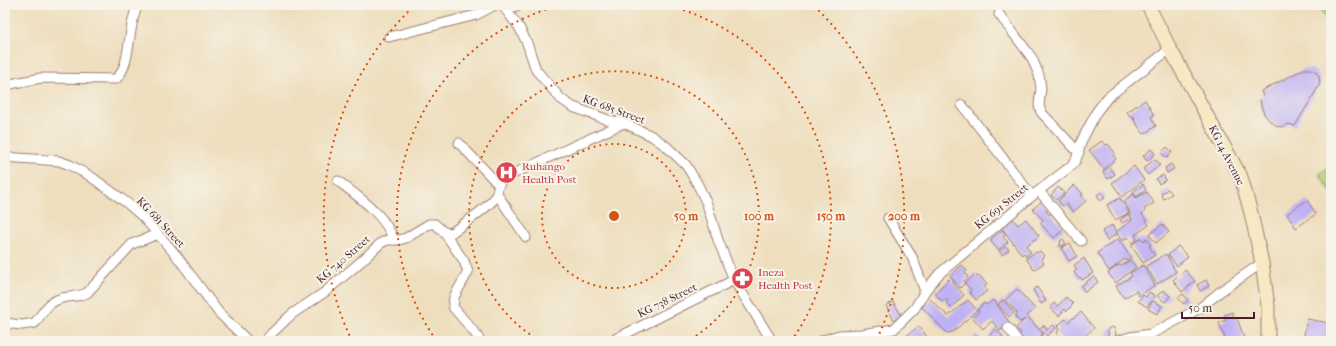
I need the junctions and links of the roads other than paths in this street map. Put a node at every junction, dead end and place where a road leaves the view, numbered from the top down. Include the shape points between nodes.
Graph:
1 (138, 5) edge
2 (495, 5) edge
3 (520, 5) edge
4 (1148, 5) edge
5 (504, 7) edge
6 (999, 14) dead end
7 (389, 37) dead end
8 (1170, 49) junction
9 (5, 85) edge
10 (962, 105) dead end
11 (624, 123) junction
12 (459, 143) dead end
13 (1079, 153) junction
14 (5, 157) edge
15 (338, 181) dead end
16 (498, 189) junction
17 (1035, 194) junction
18 (888, 218) dead end
19 (444, 232) junction
20 (158, 234) junction
21 (526, 237) dead end
22 (394, 240) junction
23 (1081, 241) dead end
24 (1262, 263) junction
25 (734, 280) junction
26 (925, 291) junction
27 (5, 323) edge
28 (1008, 328) dead end
29 (1151, 338) edge
30 (248, 341) edge
31 (265, 341) edge
32 (480, 341) edge
33 (611, 341) edge
34 (772, 341) edge
35 (820, 341) edge
36 (1018, 341) edge
37 (1117, 341) edge
38 (1268, 341) edge

1 - 9 street via 132,20 126,59 120,76 116,79 41,78
2 - 7 street via 476,15
3 - 5 street
4 - 8 main road, KG 14 Avenue
5 - 11 street, KG 685 Street via 519,27 536,70 560,99 573,107
6 - 13 street via 1032,58 1039,75 1039,100 1042,112
8 - 13 street, KG 691 Street via 1108,96 1082,140
8 - 24 main road, KG 14 Avenue via 1240,177
10 - 17 street
11 - 16 street via 504,178
11 - 25 street, KG 685 Street via 652,136 686,165 707,204
12 - 16 street
13 - 17 street, KG 691 Street via 1071,166
14 - 20 street, KG 681 Street via 59,161 70,165 90,176 126,203
15 - 22 street via 370,206 387,226
16 - 19 street via 492,202 456,230 451,233
16 - 21 street
17 - 23 street
17 - 26 street, KG 691 Street via 945,269
18 - 26 street via 912,257
19 - 22 street, KG 740 Street via 432,223 406,238
19 - 32 street via 464,261 468,272 454,297 453,308
20 - 27 street via 132,244 87,293 54,300 35,323
20 - 30 street, KG 681 Street via 219,314
22 - 31 street, KG 740 Street via 381,242 330,288 292,314
24 - 29 street via 1200,308
24 - 38 main road, KG 14 Avenue via 1268,306
25 - 33 street, KG 738 Street
25 - 34 street, KG 685 Street
26 - 35 street, KG 691 Street via 915,308 894,329 839,335
28 - 36 street
29 - 37 street via 1130,336

